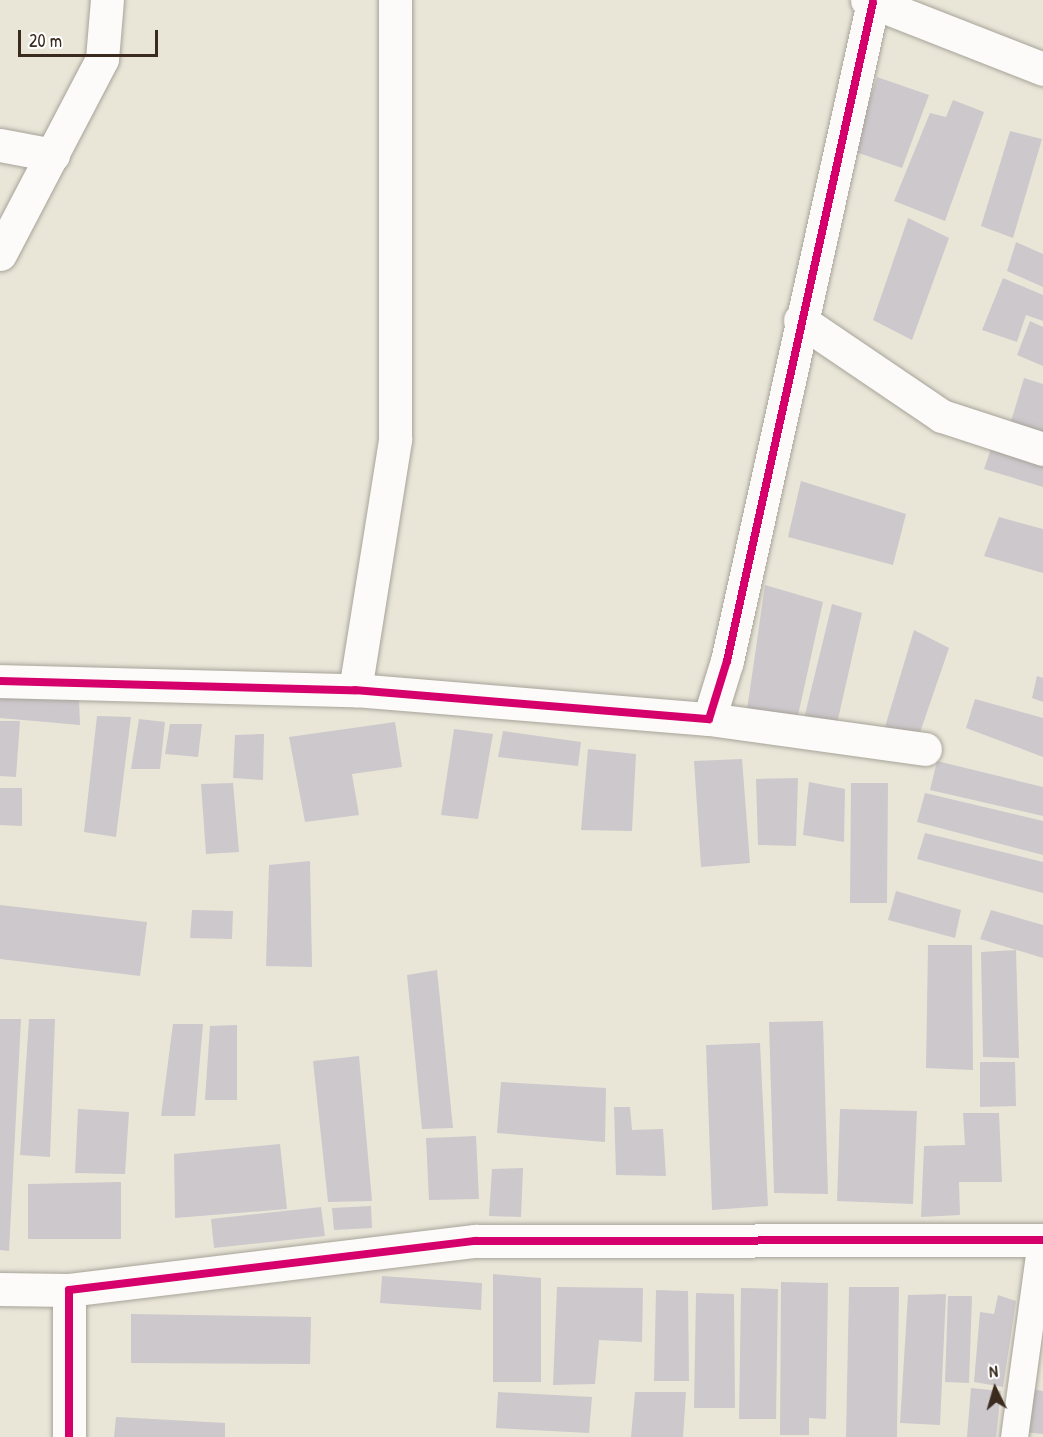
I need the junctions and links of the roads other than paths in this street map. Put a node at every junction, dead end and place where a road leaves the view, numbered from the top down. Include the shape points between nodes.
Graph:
1 (107, 0) edge
2 (395, 0) edge
3 (870, 1) edge
4 (1043, 69) edge
5 (0, 145) edge
6 (53, 155) junction
7 (0, 254) edge
8 (800, 320) junction
9 (1043, 449) edge
10 (0, 681) edge
11 (355, 690) junction
12 (709, 719) junction
13 (925, 749) dead end
14 (1042, 1237) edge
15 (0, 1289) edge
16 (69, 1290) junction
17 (69, 1437) edge
18 (1014, 1437) edge

1 - 6 street via 102,59
2 - 11 street via 395,439
3 - 4 street
3 - 8 street
5 - 6 street
6 - 7 street
8 - 9 street via 942,416
8 - 12 street via 727,661
10 - 11 street
11 - 12 street
12 - 13 street
14 - 16 street via 475,1241
14 - 18 lane
15 - 16 street
16 - 17 street

